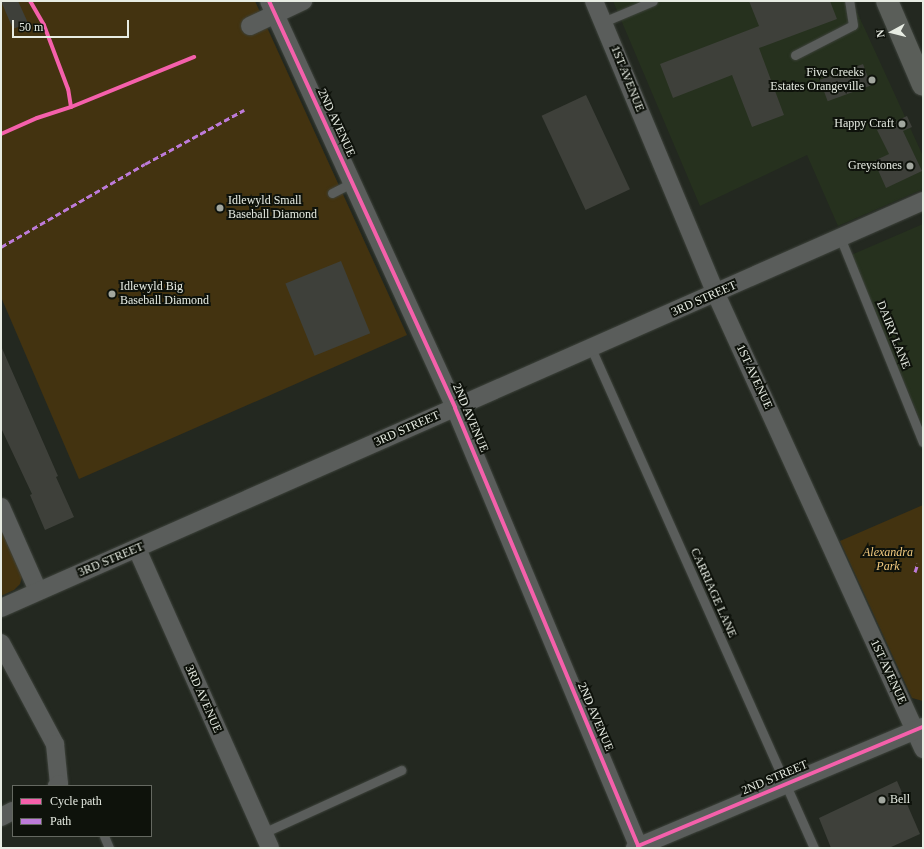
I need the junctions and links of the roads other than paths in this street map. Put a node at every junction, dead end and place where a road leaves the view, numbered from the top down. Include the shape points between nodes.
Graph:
1 (303, 1) edge
2 (594, 1) edge
3 (849, 1) edge
4 (887, 1) edge
5 (647, 2) edge
6 (272, 7) edge
7 (603, 22) junction
8 (250, 26) dead end
9 (795, 55) dead end
10 (923, 85) edge
11 (352, 184) junction
12 (332, 193) dead end
13 (923, 202) edge
14 (840, 237) junction
15 (716, 294) junction
16 (591, 348) junction
17 (455, 408) junction
18 (923, 442) edge
19 (1, 507) edge
20 (136, 549) junction
21 (38, 591) junction
22 (1, 608) edge
23 (1, 643) edge
24 (919, 729) edge
25 (923, 749) edge
26 (401, 770) dead end
27 (60, 785) edge
28 (786, 785) junction
29 (12, 812) edge
30 (1, 817) edge
31 (104, 837) edge
32 (266, 841) edge
33 (637, 847) edge
34 (109, 848) edge
35 (814, 848) edge

1 - 6 street
2 - 7 street, 1ST AVENUE
3 - 9 lane via 853,26
4 - 10 main road
5 - 7 lane
6 - 8 street
6 - 11 street, 2ND AVENUE
7 - 15 street, 1ST AVENUE
11 - 12 lane
11 - 17 street, 2ND AVENUE
13 - 14 street, 3RD STREET
14 - 15 street, 3RD STREET
14 - 18 lane, DAIRY LANE
15 - 16 street, 3RD STREET
15 - 24 street, 1ST AVENUE
16 - 17 street, 3RD STREET
16 - 28 lane, CARRIAGE LANE
17 - 20 street, 3RD STREET
17 - 33 street, 2ND AVENUE
19 - 21 street
20 - 21 street, 3RD STREET
20 - 32 street, 3RD AVENUE
21 - 22 street, 3RD STREET
23 - 27 street via 55,744
24 - 25 street, 1ST AVENUE
24 - 28 street, 2ND STREET
26 - 32 lane
28 - 33 street, 2ND STREET
28 - 35 lane, CARRIAGE LANE
29 - 30 street
31 - 34 lane

